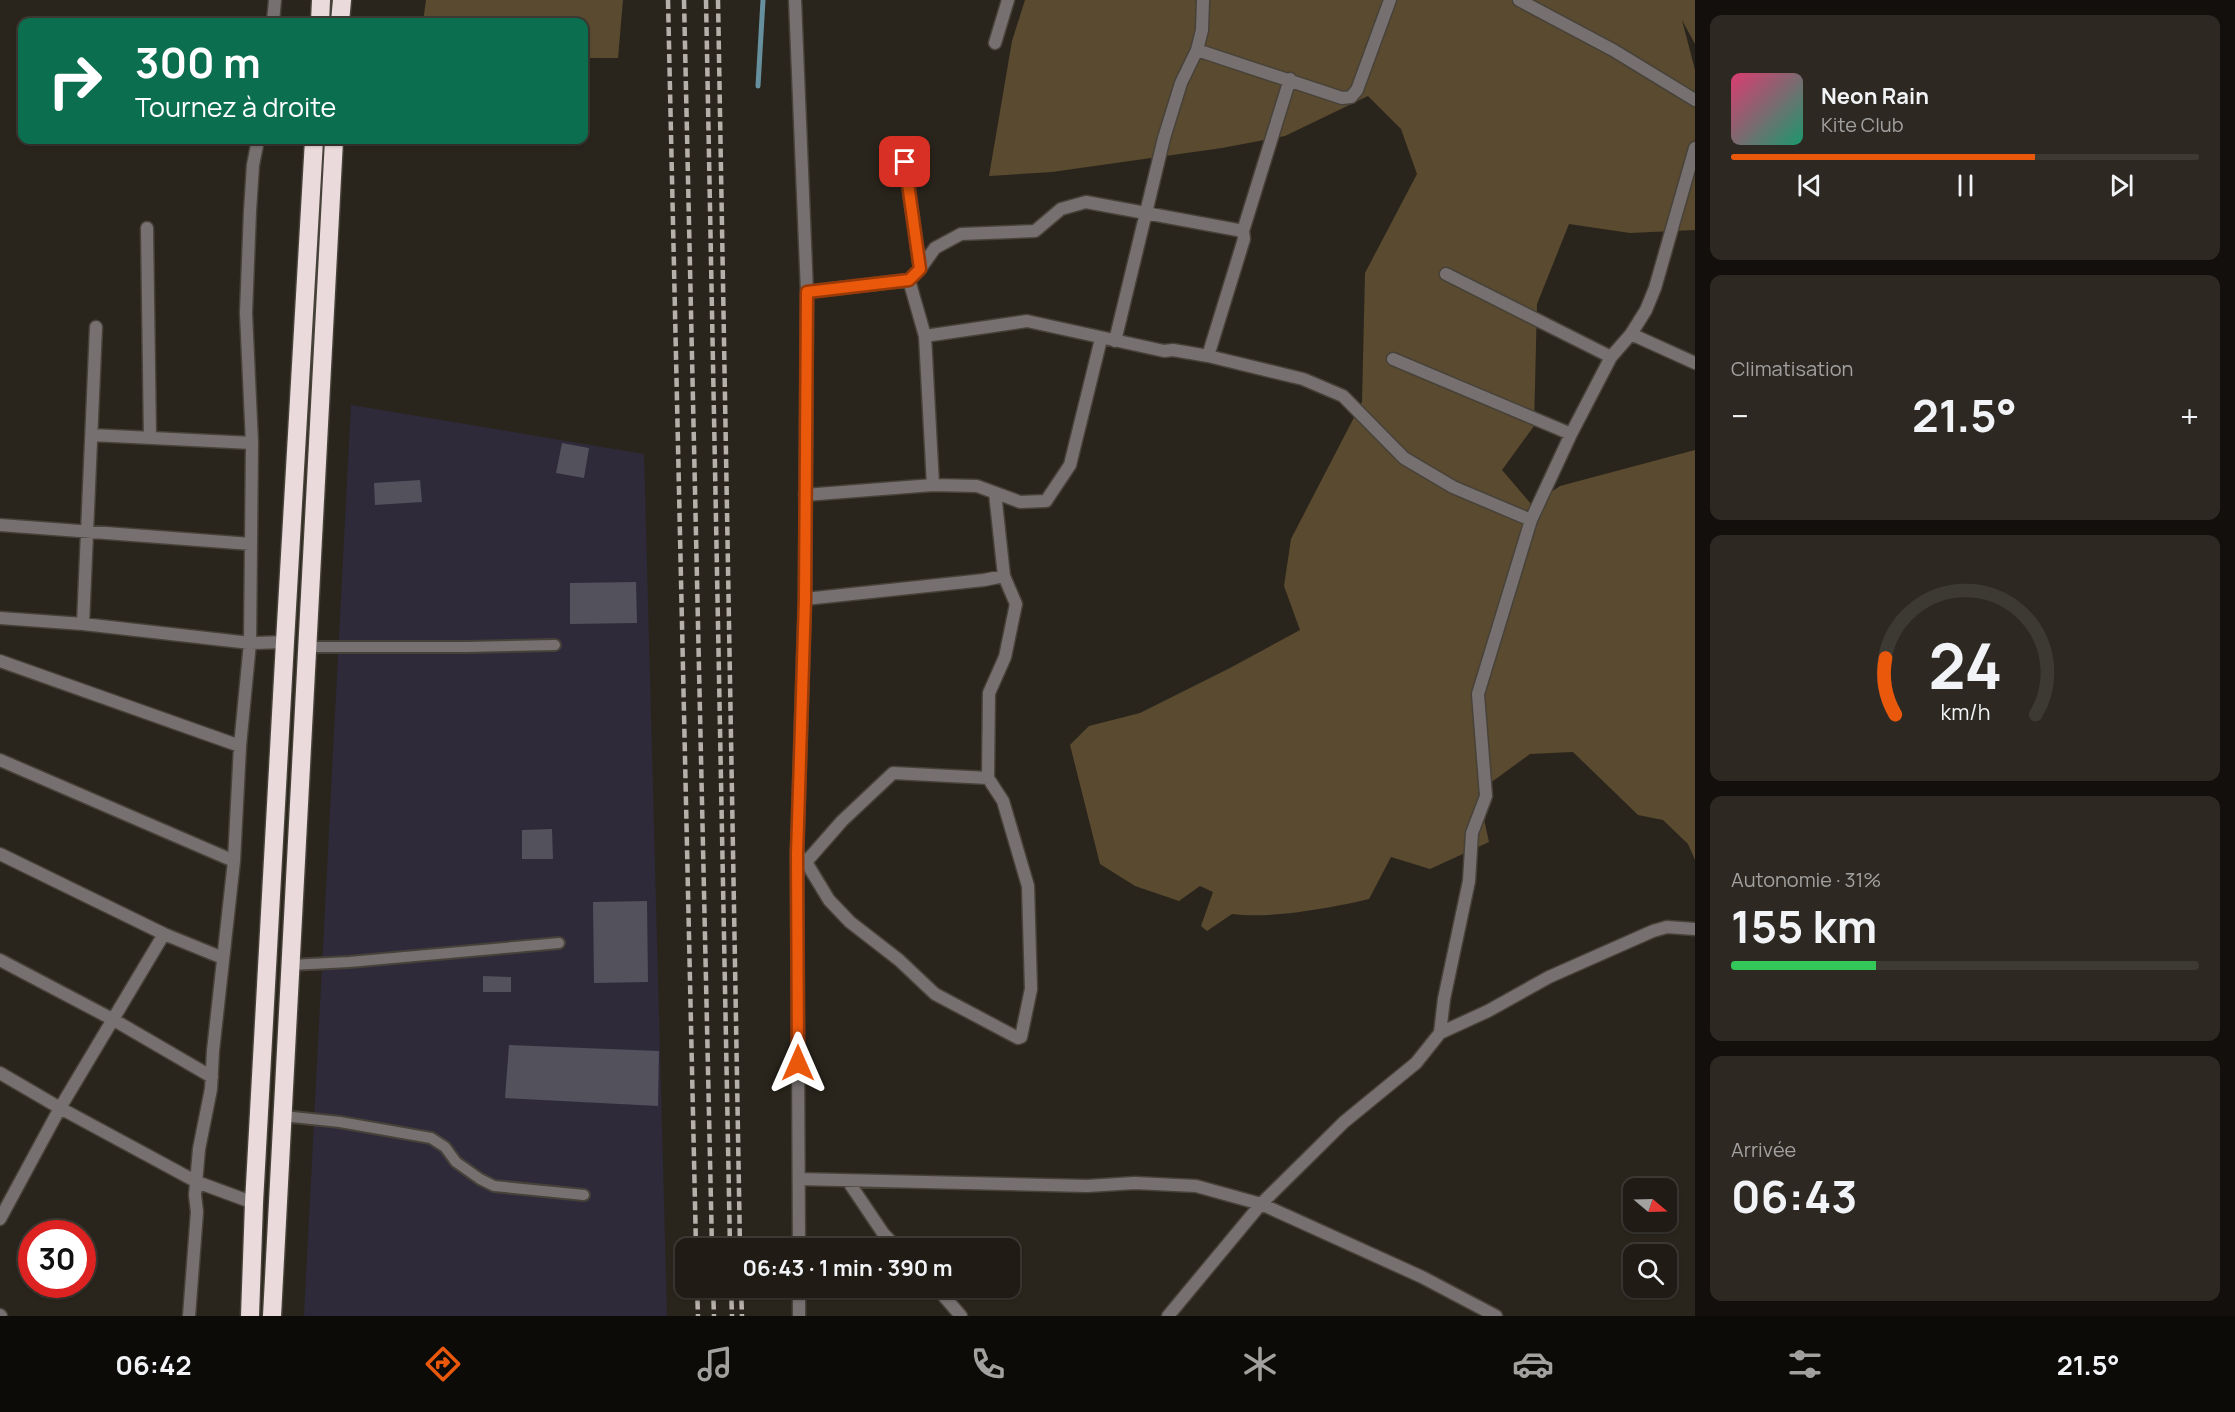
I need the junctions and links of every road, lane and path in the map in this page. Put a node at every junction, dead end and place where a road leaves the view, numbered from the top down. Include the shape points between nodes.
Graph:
1 (275, 0) edge
2 (321, 0) edge
3 (342, 0) edge
4 (795, 0) edge
5 (1008, 0) edge
6 (1203, 0) edge
7 (1389, 0) edge
8 (1519, 0) edge
9 (273, 18) edge
10 (320, 18) edge
11 (340, 18) edge
12 (995, 43) dead end
13 (1197, 50) junction
14 (1290, 79) junction
15 (1695, 100) edge
16 (257, 144) edge
17 (314, 144) edge
18 (334, 144) edge
19 (1695, 148) edge
20 (905, 162) dead end
21 (1147, 213) junction
22 (147, 228) dead end
23 (1243, 231) junction
24 (920, 269) junction
25 (1446, 274) dead end
26 (909, 280) junction
27 (807, 292) junction
28 (96, 327) dead end
29 (1631, 334) junction
30 (925, 336) junction
31 (1101, 339) junction
32 (1115, 341) junction
33 (1208, 356) junction
34 (1611, 357) junction
35 (1393, 359) dead end
36 (1695, 363) edge
37 (1571, 434) junction
38 (92, 435) junction
39 (150, 438) junction
40 (252, 443) junction
41 (933, 484) junction
42 (994, 493) junction
43 (805, 495) junction
44 (1531, 520) junction
45 (0, 525) edge
46 (87, 532) junction
47 (251, 544) junction
48 (1004, 576) junction
49 (805, 599) junction
50 (0, 618) edge
51 (83, 624) junction
52 (285, 642) junction
53 (250, 643) junction
54 (555, 645) dead end
55 (307, 646) junction
56 (0, 661) edge
57 (240, 746) junction
58 (0, 760) edge
59 (987, 778) junction
60 (0, 854) edge
61 (801, 858) junction
62 (234, 861) junction
63 (1695, 929) edge
64 (164, 934) junction
65 (559, 943) dead end
66 (223, 958) junction
67 (0, 960) edge
68 (291, 965) junction
69 (114, 1020) junction
70 (1440, 1033) junction
71 (0, 1073) edge
72 (212, 1077) junction
73 (60, 1108) junction
74 (283, 1116) junction
75 (799, 1179) junction
76 (848, 1180) junction
77 (197, 1182) junction
78 (584, 1195) dead end
79 (254, 1203) junction
80 (1261, 1204) junction
81 (0, 1219) edge
82 (799, 1238) edge
83 (888, 1238) edge
84 (799, 1298) edge
85 (945, 1298) edge
86 (189, 1316) edge
87 (250, 1316) edge
88 (272, 1316) edge
89 (799, 1316) edge
90 (961, 1316) edge
91 (1168, 1316) edge
92 (1496, 1316) edge

1 - 9 street
2 - 10 highway
3 - 11 highway
4 - 27 street
5 - 12 street
6 - 13 street
7 - 14 street via 1357,90 1351,97 1342,98
8 - 15 street
13 - 14 street
13 - 21 street via 1164,138
14 - 23 street
16 - 40 street via 246,313
17 - 52 highway
18 - 55 highway
19 - 29 street via 1655,288
20 - 24 street
21 - 23 street
21 - 24 street via 1086,202 1061,209 1035,231 961,234 935,248
21 - 32 street
22 - 39 street
23 - 33 street via 1244,239
24 - 26 street
25 - 34 street
26 - 27 street
26 - 30 street
27 - 43 street
28 - 38 street
29 - 34 street
29 - 36 street
30 - 31 street via 1026,321
30 - 41 street
31 - 32 street
31 - 42 street via 1070,465 1046,501 1020,502
32 - 33 street
33 - 44 street via 1303,379 1343,396 1404,458 1453,487
34 - 37 street
35 - 37 street
37 - 44 street
38 - 39 street
38 - 46 street
39 - 40 street
40 - 47 street
41 - 42 street via 977,486
41 - 43 street
42 - 48 street
43 - 49 street
44 - 70 street via 1478,694 1486,796 1472,833 1469,881
45 - 46 street
46 - 47 street
46 - 51 street
47 - 53 street
48 - 49 street
48 - 59 street via 1016,604 1005,657 989,693
49 - 61 street
50 - 51 street
51 - 53 street
52 - 53 street
52 - 79 highway
53 - 57 street
54 - 55 lane
55 - 68 highway
56 - 57 street
57 - 62 street
58 - 62 street
59 - 61 street via 893,773
59 - 61 street via 1003,801 1028,886 1030,989 1021,1037 935,994 850,922 829,900
60 - 64 street
61 - 75 street
62 - 66 street
63 - 70 street via 1667,927 1653,931 1549,977
64 - 66 street
64 - 69 street
65 - 68 lane
66 - 72 street
67 - 69 street
68 - 74 highway
69 - 72 street
69 - 73 street
70 - 80 street via 1416,1063 1344,1122
71 - 73 street
72 - 77 street
73 - 77 street
73 - 81 street
74 - 78 lane via 430,1138 445,1147 456,1162 495,1186
74 - 88 highway
75 - 76 street
75 - 82 street
76 - 80 street via 1087,1186 1172,1184 1196,1186
76 - 83 street
77 - 79 street
77 - 86 street
79 - 87 highway
80 - 91 street
80 - 92 street via 1422,1277
84 - 89 street
85 - 90 street

